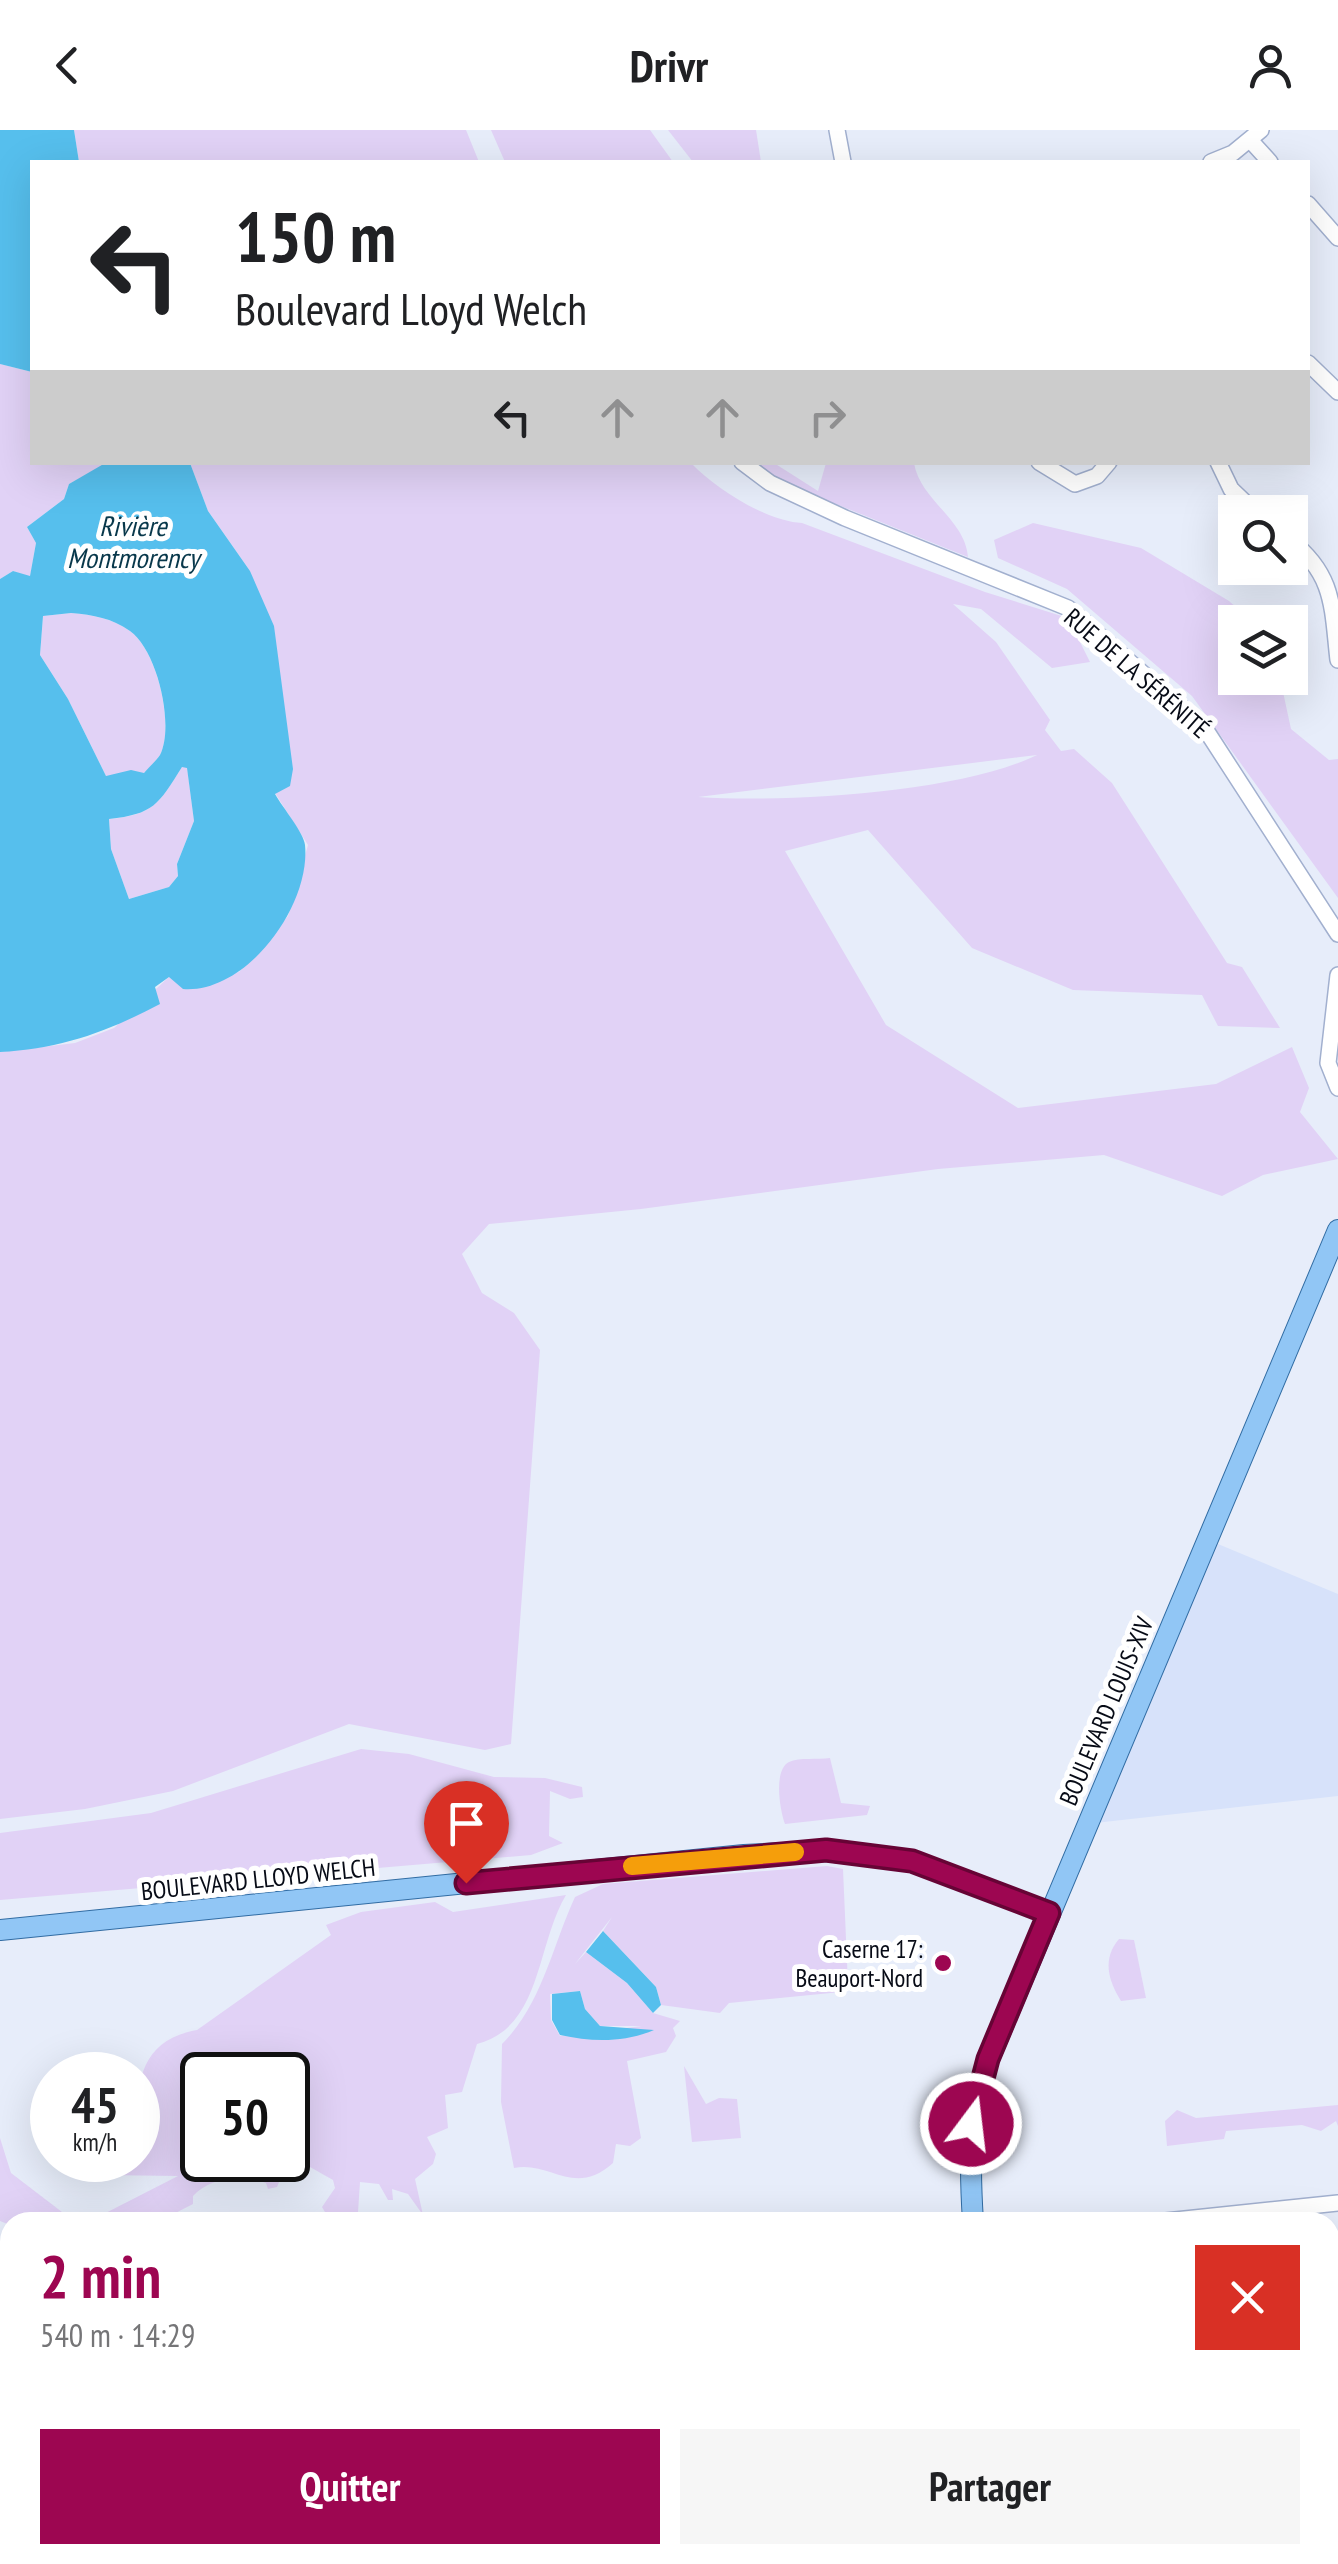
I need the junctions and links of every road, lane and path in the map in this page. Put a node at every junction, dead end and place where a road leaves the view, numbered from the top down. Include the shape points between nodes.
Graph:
1 (836, 130) edge
2 (1256, 135) edge
3 (844, 160) edge
4 (1214, 160) edge
5 (1269, 160) edge
6 (1310, 206) edge
7 (1338, 208) edge
8 (1323, 221) junction
9 (1338, 238) edge
10 (1310, 365) edge
11 (1338, 392) edge
12 (746, 465) edge
13 (1044, 465) edge
14 (1106, 465) edge
15 (1219, 465) edge
16 (1237, 495) edge
17 (1308, 554) edge
18 (1338, 660) edge
19 (1338, 934) edge
20 (1338, 975) edge
21 (1338, 1088) edge
22 (1338, 1230) edge
23 (1049, 1913) junction
24 (0, 1930) edge
25 (1338, 2203) edge
26 (972, 2212) edge
27 (1252, 2212) edge

1 - 3 street
2 - 4 street
2 - 5 street
6 - 8 street
7 - 8 street
8 - 9 street
10 - 11 street
12 - 19 street, RUE DE LA SÉRÉNITÉ via 845,518 1068,608 1204,727
13 - 14 street via 1075,484
15 - 16 street
17 - 18 street via 1325,578
20 - 21 street via 1328,1064
22 - 23 main road, BOULEVARD LOUIS-XIV
23 - 24 main road, BOULEVARD LLOYD WELCH via 912,1861 826,1850
23 - 26 main road, BOULEVARD LOUIS-XIV via 972,2111
25 - 27 street

